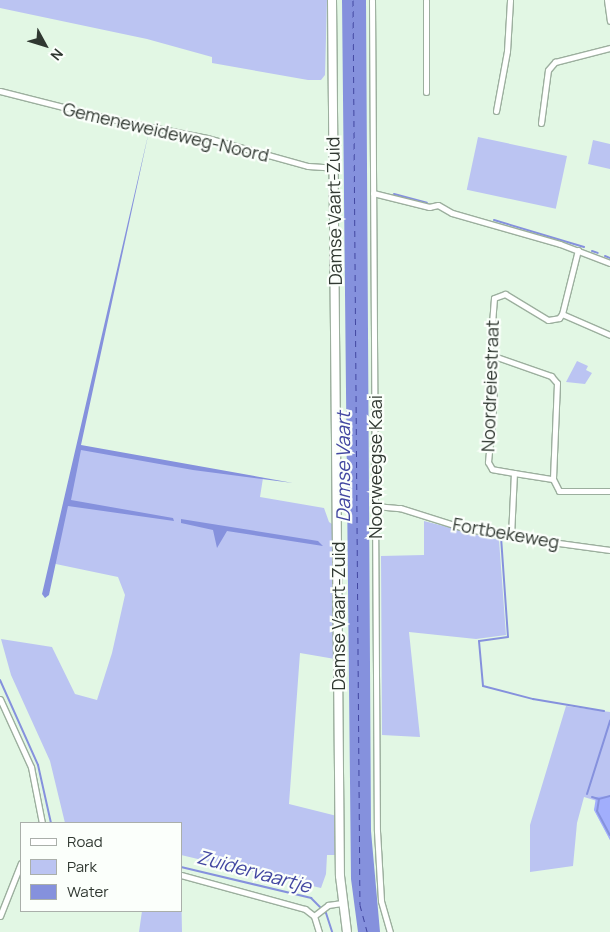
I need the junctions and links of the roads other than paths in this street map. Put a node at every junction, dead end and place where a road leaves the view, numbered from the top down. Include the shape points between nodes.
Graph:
1 (332, 0) edge
2 (372, 0) edge
3 (426, 0) edge
4 (510, 0) edge
5 (607, 0) edge
6 (610, 21) edge
7 (610, 48) edge
8 (0, 91) edge
9 (426, 92) dead end
10 (496, 111) dead end
11 (541, 123) dead end
12 (334, 168) junction
13 (373, 193) junction
14 (578, 250) junction
15 (610, 263) edge
16 (562, 314) junction
17 (610, 335) edge
18 (490, 355) junction
19 (514, 473) junction
20 (553, 479) junction
21 (610, 491) edge
22 (375, 506) junction
23 (511, 536) junction
24 (610, 550) edge
25 (0, 699) edge
26 (40, 822) edge
27 (20, 866) edge
28 (182, 875) edge
29 (342, 903) junction
30 (316, 914) junction
31 (0, 916) edge
32 (319, 932) edge
33 (347, 932) edge
34 (390, 932) edge

1 - 12 street, Damse Vaart-Zuid
2 - 13 street, Noorweegse Kaai
3 - 9 street
4 - 10 street via 507,51
5 - 6 street
7 - 11 street via 555,62 548,70
8 - 12 street, Gemeneweideweg-Noord via 111,119 207,138 308,166
12 - 29 street, Damse Vaart-Zuid
13 - 14 street via 429,207 438,205 452,213
13 - 22 street, Noorweegse Kaai
14 - 15 street
14 - 16 street
16 - 17 street
16 - 18 street, Noordreiestraat via 548,320 505,294 497,294 494,298
18 - 19 street, Noordreiestraat via 494,400 488,462 492,468
18 - 20 street via 552,376 557,383
19 - 20 street
19 - 23 street, Noordreiestraat
20 - 21 street via 559,491
22 - 23 street, Fortbekeweg via 400,508 464,528
22 - 34 street, Noorweegse Kaai via 378,877
23 - 24 street, Fortbekeweg
25 - 26 street via 31,767
27 - 31 street
28 - 30 street via 278,899
29 - 30 street via 327,906
29 - 33 street, Damse Vaart-Zuid
30 - 32 street

